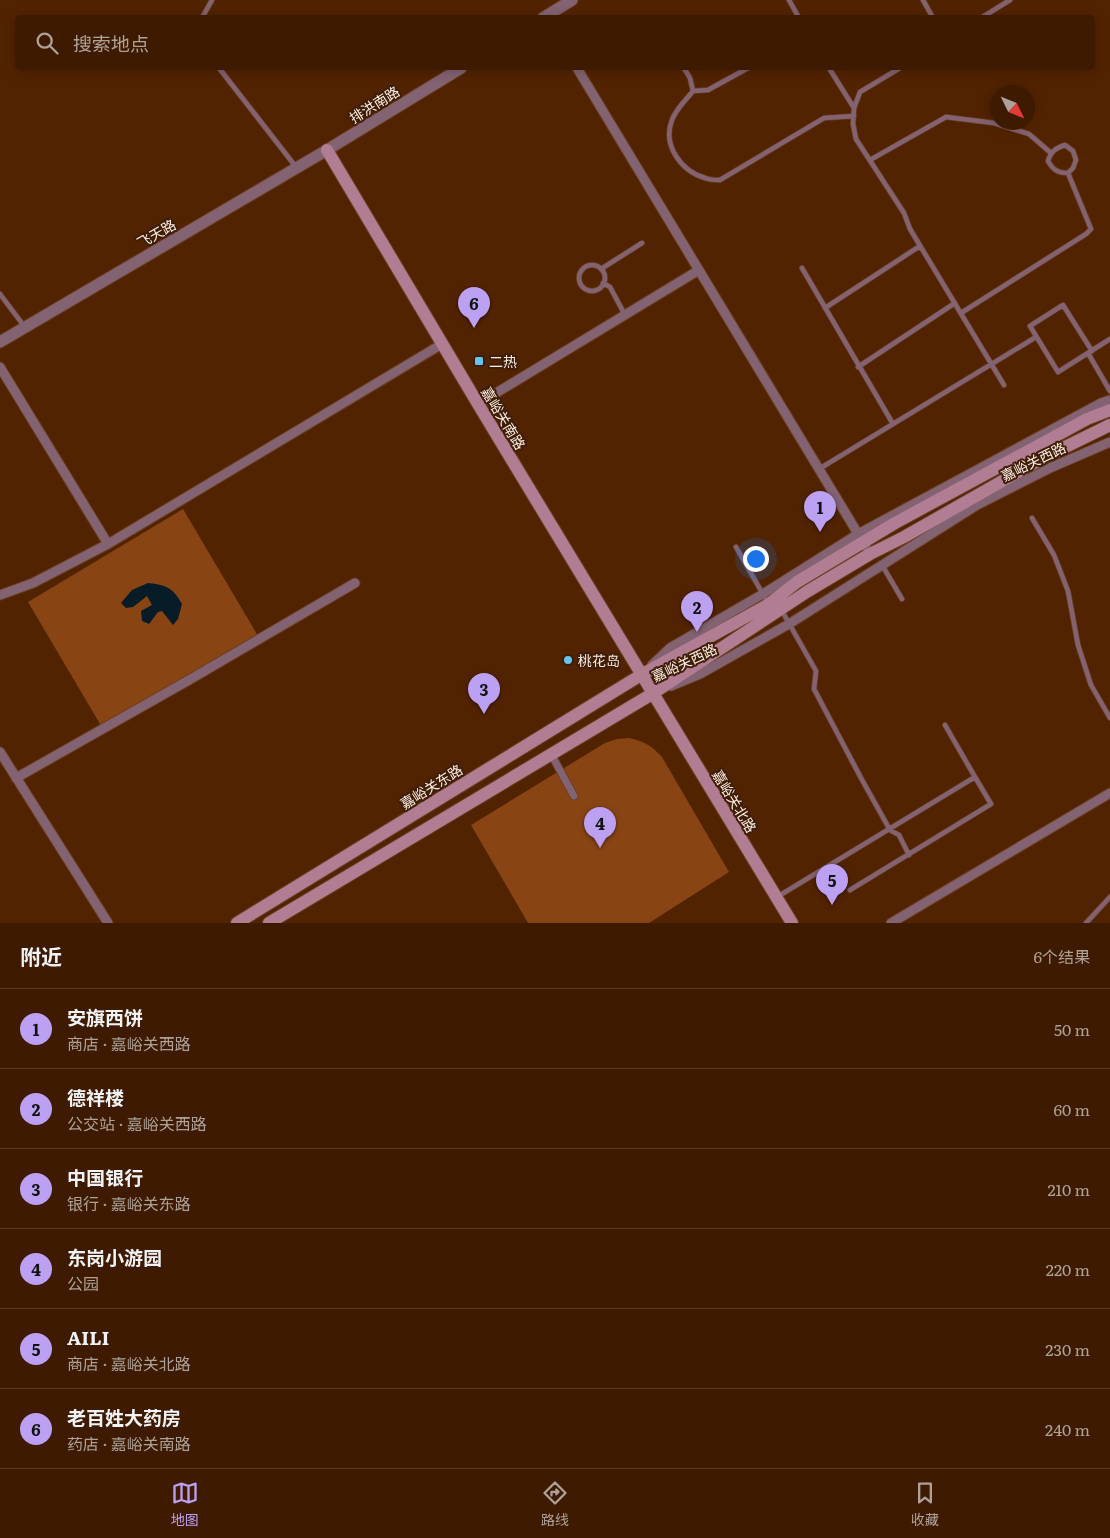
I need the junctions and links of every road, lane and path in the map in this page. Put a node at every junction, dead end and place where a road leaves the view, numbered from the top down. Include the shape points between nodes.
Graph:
1 (212, 0) edge
2 (572, 0) edge
3 (789, 0) edge
4 (923, 0) edge
5 (1010, 0) edge
6 (204, 15) edge
7 (548, 15) edge
8 (797, 15) edge
9 (931, 15) edge
10 (986, 15) edge
11 (221, 70) edge
12 (459, 70) edge
13 (578, 70) edge
14 (685, 70) edge
15 (744, 70) edge
16 (830, 70) edge
17 (897, 70) edge
18 (693, 91) junction
19 (854, 108) junction
20 (854, 116) junction
21 (327, 150) junction
22 (1050, 152) junction
23 (870, 160) junction
24 (297, 168) junction
25 (1068, 174) junction
26 (642, 243) dead end
27 (920, 246) junction
28 (802, 268) dead end
29 (601, 269) junction
30 (699, 270) junction
31 (603, 283) junction
32 (0, 294) edge
33 (955, 303) junction
34 (825, 308) junction
35 (961, 313) junction
36 (625, 315) junction
37 (25, 327) junction
38 (1036, 337) junction
39 (1110, 339) edge
40 (0, 342) edge
41 (442, 344) junction
42 (1090, 352) junction
43 (992, 365) junction
44 (0, 367) edge
45 (858, 367) junction
46 (1004, 384) dead end
47 (1110, 391) edge
48 (1110, 400) edge
49 (478, 404) junction
50 (1110, 410) edge
51 (893, 424) junction
52 (1110, 425) edge
53 (1110, 442) edge
54 (819, 469) junction
55 (1032, 518) dead end
56 (108, 544) junction
57 (864, 544) junction
58 (736, 547) dead end
59 (882, 565) junction
60 (355, 583) dead end
61 (0, 595) edge
62 (766, 599) junction
63 (902, 599) dead end
64 (781, 610) junction
65 (789, 624) junction
66 (641, 675) junction
67 (652, 694) junction
68 (1110, 718) edge
69 (945, 725) dead end
70 (0, 752) edge
71 (551, 754) junction
72 (975, 777) junction
73 (16, 778) junction
74 (1110, 793) edge
75 (574, 796) dead end
76 (890, 830) junction
77 (909, 854) junction
78 (850, 890) dead end
79 (1110, 897) edge
80 (776, 898) junction
81 (108, 923) edge
82 (237, 923) edge
83 (269, 923) edge
84 (792, 923) edge
85 (891, 923) edge
86 (1086, 923) edge

1 - 6 lane
2 - 7 street
3 - 8 lane
4 - 9 lane
5 - 10 lane
11 - 24 lane
12 - 21 street, 排洪南路
13 - 30 street
14 - 18 lane
15 - 18 lane via 708,90
16 - 19 lane
17 - 19 lane via 860,92
18 - 20 lane via 672,118 669,141 681,164 706,179 720,180 824,118
19 - 20 lane
20 - 23 lane via 856,140
21 - 24 street, 飞天路
21 - 41 main road, 嘉峪关南路
22 - 23 lane via 1029,134 994,124 946,117
22 - 25 lane via 1048,161 1052,169
22 - 25 lane via 1065,145 1073,151 1076,160
23 - 27 lane via 904,213
24 - 37 street, 飞天路
25 - 35 lane via 1091,229
26 - 29 lane
27 - 33 lane
27 - 34 lane
28 - 34 lane
29 - 31 lane
29 - 31 lane via 587,266 579,278 586,290 596,290
30 - 36 street
30 - 54 street
31 - 36 lane via 610,287
32 - 37 lane
33 - 35 lane
33 - 45 lane
34 - 45 lane
35 - 43 lane
36 - 49 street
37 - 40 street, 飞天路
38 - 42 lane via 1058,372
38 - 42 lane via 1030,326 1064,305
38 - 43 lane
39 - 42 lane
41 - 49 main road, 嘉峪关南路
41 - 56 street
42 - 47 lane
43 - 46 lane
43 - 51 lane
44 - 56 street
45 - 51 lane
48 - 57 street
49 - 66 main road, 嘉峪关南路
50 - 57 main road, 嘉峪关西路 via 1087,419
51 - 54 lane
52 - 57 main road, 嘉峪关西路 via 1043,458 904,537
53 - 59 street, 嘉峪关西路 via 977,505
54 - 57 street
55 - 68 lane via 1054,555 1068,591 1078,645 1091,685
56 - 61 street via 33,583
57 - 62 main road, 嘉峪关西路
57 - 64 main road, 嘉峪关西路
58 - 62 lane
59 - 63 lane
59 - 65 street, 嘉峪关西路
60 - 73 street
62 - 66 main road, 嘉峪关西路
64 - 65 lane
64 - 67 main road, 嘉峪关西路
65 - 67 street, 嘉峪关西路 via 700,674
65 - 76 lane via 816,671 814,689
66 - 67 main road, 嘉峪关南路
66 - 82 main road, 嘉峪关东路
67 - 71 main road
67 - 80 main road, 嘉峪关北路
69 - 72 lane
70 - 73 street
71 - 75 street
71 - 83 main road
72 - 76 lane
72 - 77 lane via 991,804
73 - 81 street
74 - 85 street
76 - 77 lane via 899,835
76 - 80 lane
77 - 78 lane
79 - 86 lane
80 - 84 main road, 嘉峪关北路

